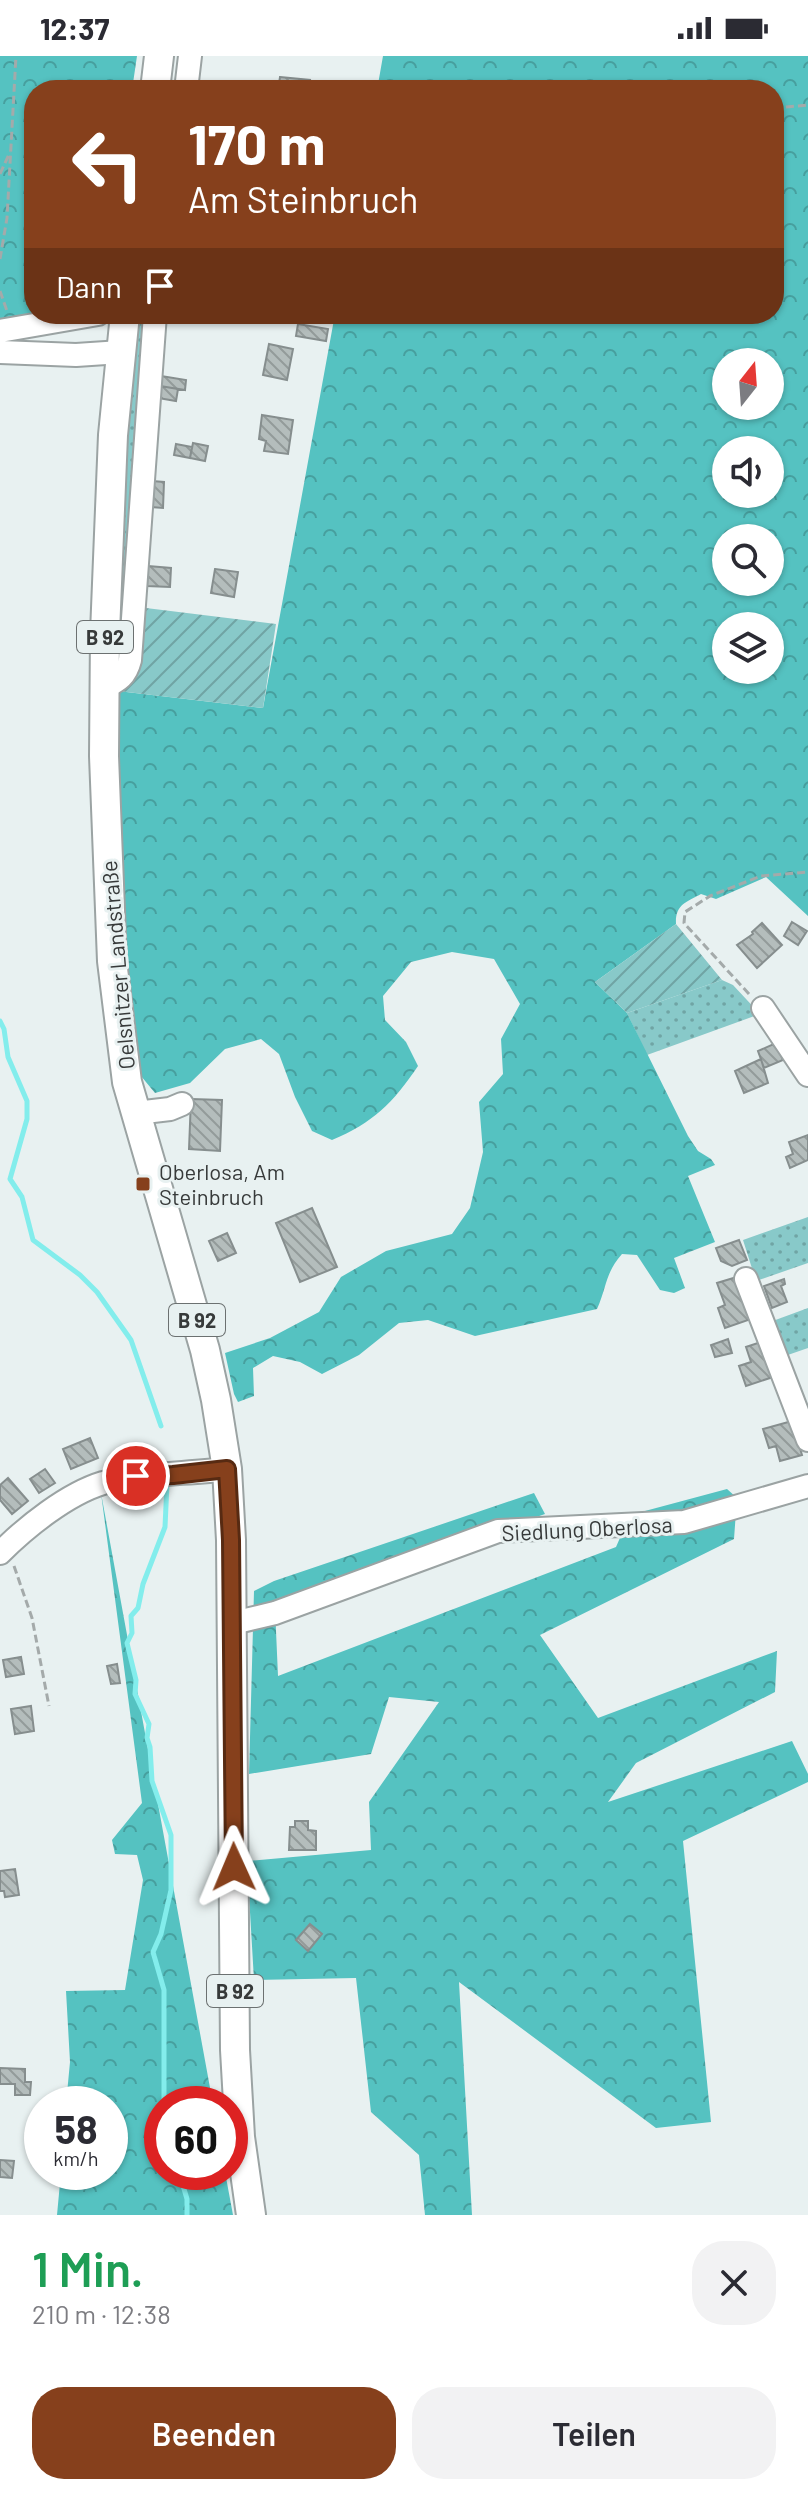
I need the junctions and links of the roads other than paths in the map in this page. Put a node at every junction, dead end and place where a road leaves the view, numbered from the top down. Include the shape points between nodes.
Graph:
1 (159, 56) edge
2 (190, 56) edge
3 (156, 80) edge
4 (187, 80) edge
5 (40, 324) edge
6 (124, 324) edge
7 (154, 324) edge
8 (0, 331) edge
9 (0, 352) edge
10 (121, 352) junction
11 (104, 688) junction
12 (763, 1008) road end
13 (808, 1075) edge
14 (182, 1104) dead end
15 (136, 1113) junction
16 (746, 1279) dead end
17 (808, 1440) edge
18 (227, 1469) junction
19 (808, 1486) edge
20 (3, 1550) edge
21 (233, 1623) junction
22 (251, 2215) edge

1 - 3 main road
2 - 4 street
5 - 8 street
6 - 10 main road, Oelsnitzer Landstraße / B 92
7 - 11 street via 130,660 127,673
9 - 10 street
10 - 11 main road, Oelsnitzer Landstraße / B 92
11 - 15 main road, Oelsnitzer Landstraße / B 92 via 112,961
12 - 13 street
14 - 15 street
15 - 18 main road, Oelsnitzer Landstraße / B 92 via 205,1350
16 - 17 street
18 - 20 street via 102,1483 37,1521
18 - 21 main road, B 92
19 - 21 street, Siedlung Oberlosa via 684,1522 498,1531 275,1613
21 - 22 main road, B 92 via 235,2050

